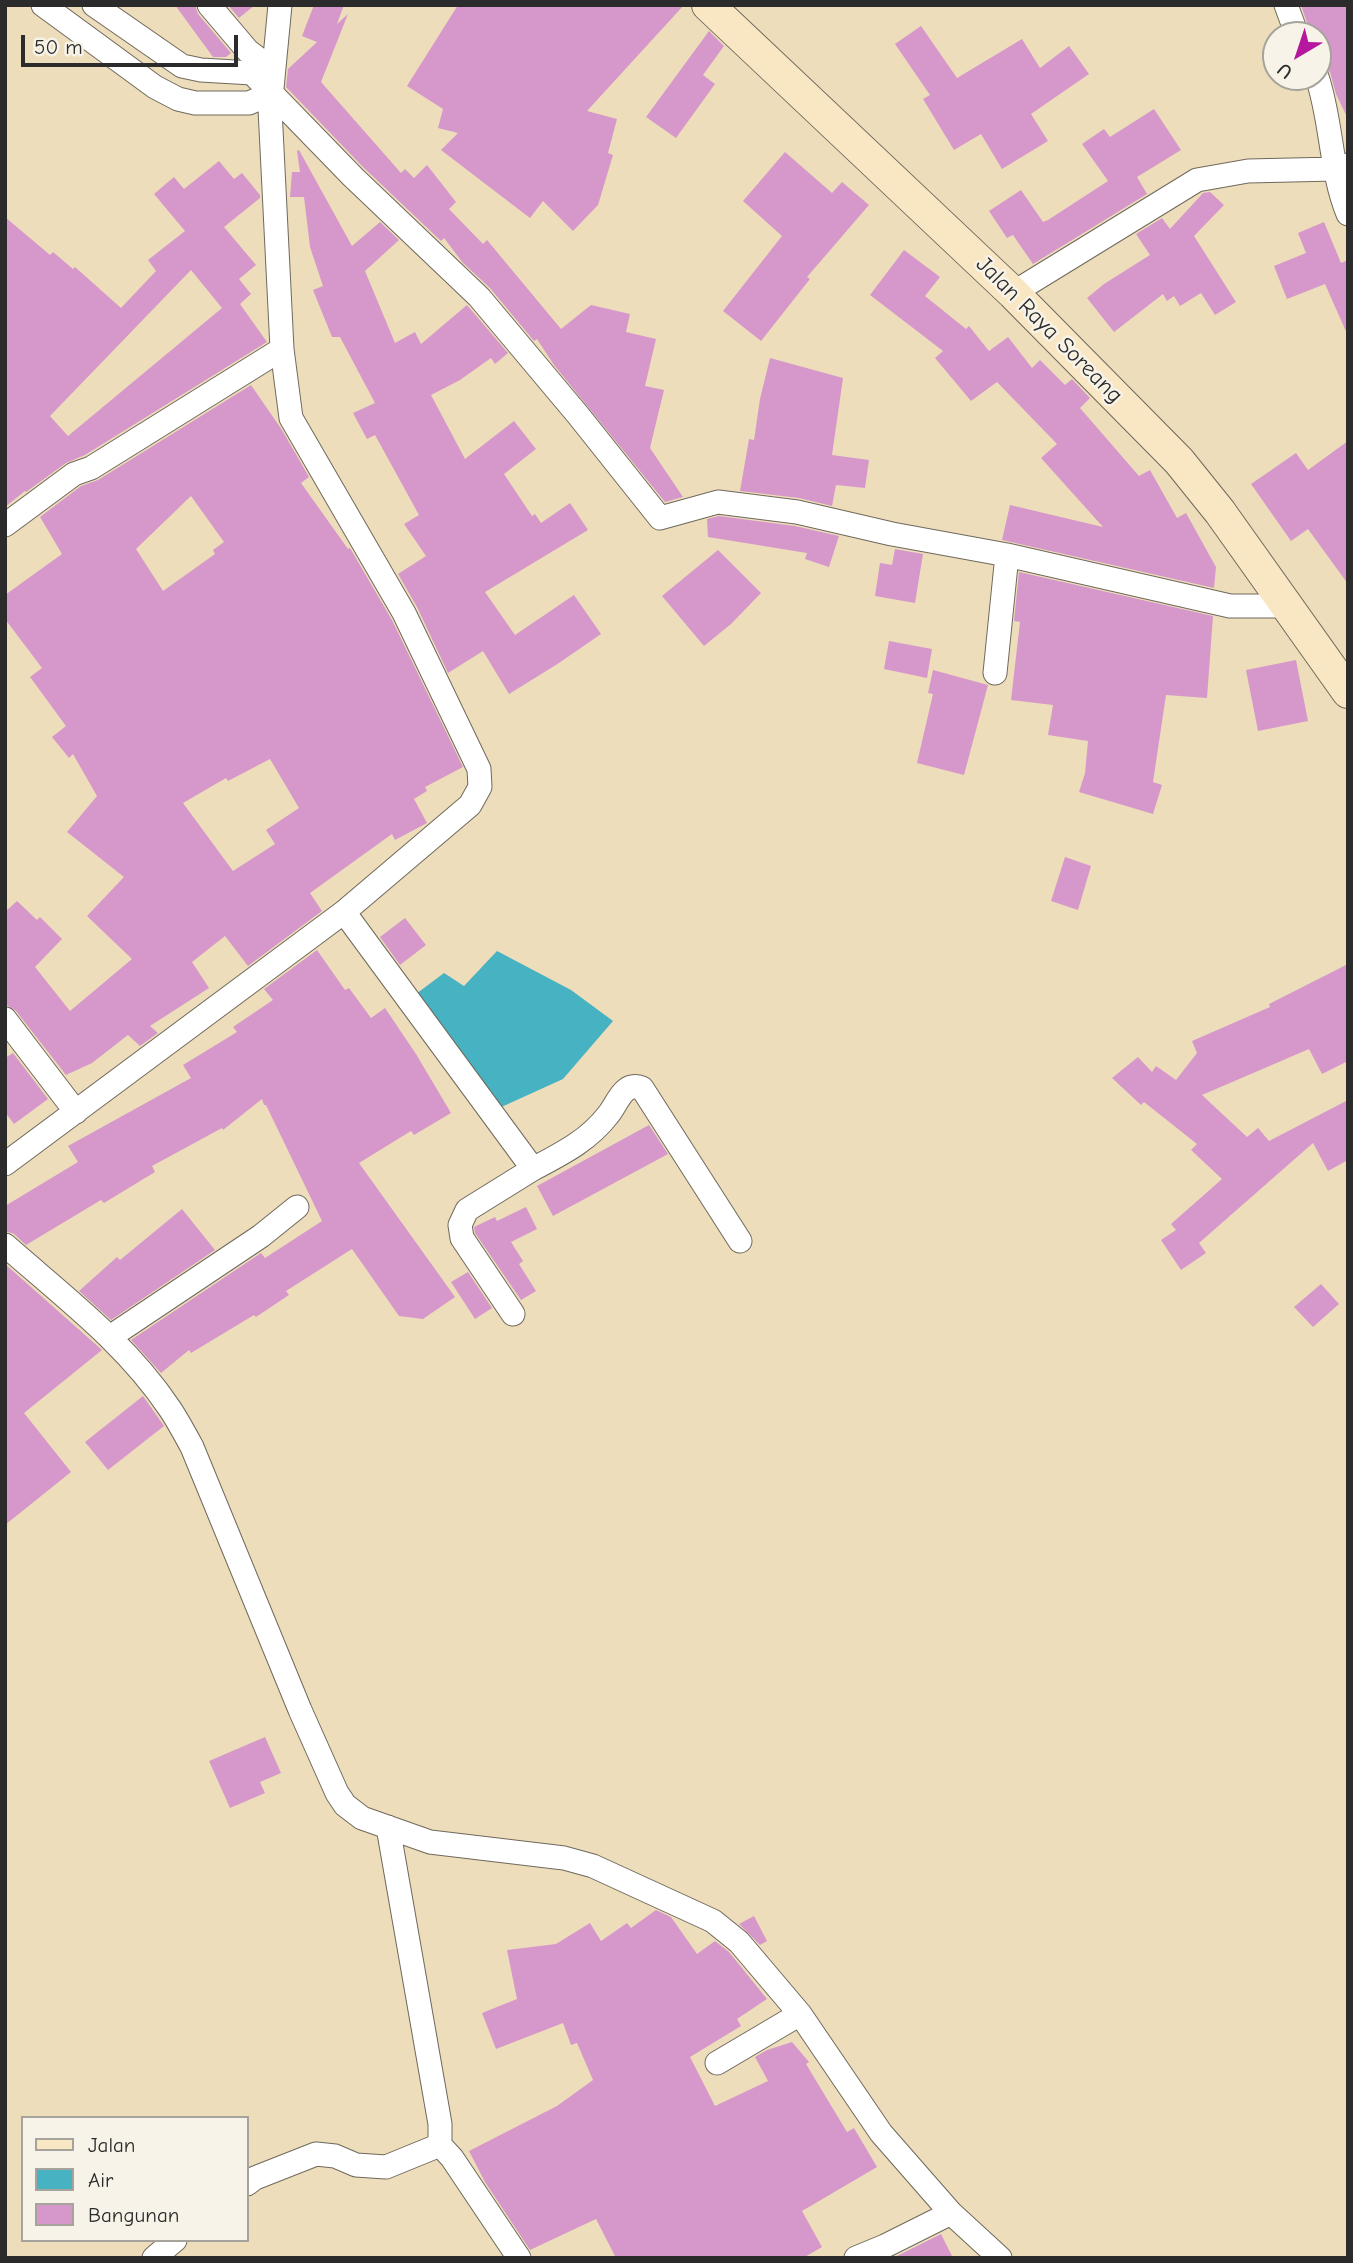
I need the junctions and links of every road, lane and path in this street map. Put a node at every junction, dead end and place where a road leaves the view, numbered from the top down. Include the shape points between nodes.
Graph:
1 (43, 5) edge
2 (94, 5) edge
3 (209, 5) edge
4 (280, 5) edge
5 (708, 5) edge
6 (273, 70) junction
7 (1320, 91) edge
8 (272, 93) junction
9 (1341, 167) edge
10 (1348, 214) edge
11 (1013, 293) junction
12 (282, 349) junction
13 (5, 525) edge
14 (1007, 555) junction
15 (1289, 606) junction
16 (995, 673) dead end
17 (1348, 692) edge
18 (344, 912) junction
19 (5, 1018) edge
20 (76, 1112) junction
21 (5, 1164) edge
22 (533, 1169) junction
23 (297, 1207) dead end
24 (740, 1241) dead end
25 (5, 1245) edge
26 (513, 1314) dead end
27 (110, 1337) junction
28 (388, 1827) junction
29 (800, 2014) junction
30 (717, 2063) dead end
31 (440, 2145) junction
32 (248, 2183) edge
33 (951, 2213) junction
34 (173, 2242) edge
35 (154, 2258) edge
36 (519, 2258) edge
37 (856, 2258) edge
38 (1000, 2258) edge

1 - 8 street via 155,88 178,99 249,103
2 - 8 street via 182,66 252,73
3 - 6 street via 248,51
4 - 6 street
5 - 11 main road, Jalan Raya Soreang
6 - 8 street
7 - 9 street
8 - 12 street
8 - 14 street via 479,297 660,518 718,502 797,512
9 - 10 street
9 - 11 street via 1248,171 1197,180
11 - 15 main road, Jalan Raya Soreang via 1179,461
12 - 13 street via 92,468 74,474
12 - 18 street via 291,418 404,612 480,778 470,806
14 - 15 street via 1230,606
14 - 16 street
15 - 17 main road, Jalan Raya Soreang
18 - 20 street
18 - 22 street
19 - 20 street
20 - 21 street
22 - 24 street via 580,1144 610,1114 622,1093 632,1086 642,1088
22 - 26 street via 467,1210 460,1224 462,1238
23 - 27 street
25 - 27 street
27 - 28 street via 170,1409 192,1447 337,1793 352,1813
28 - 29 street via 430,1842 564,1858 593,1866 713,1922 739,1942
28 - 31 street
29 - 30 street
29 - 33 street via 881,2133
31 - 32 street via 386,2167 356,2165 316,2154
31 - 36 street
33 - 37 street
33 - 38 street
34 - 35 street

